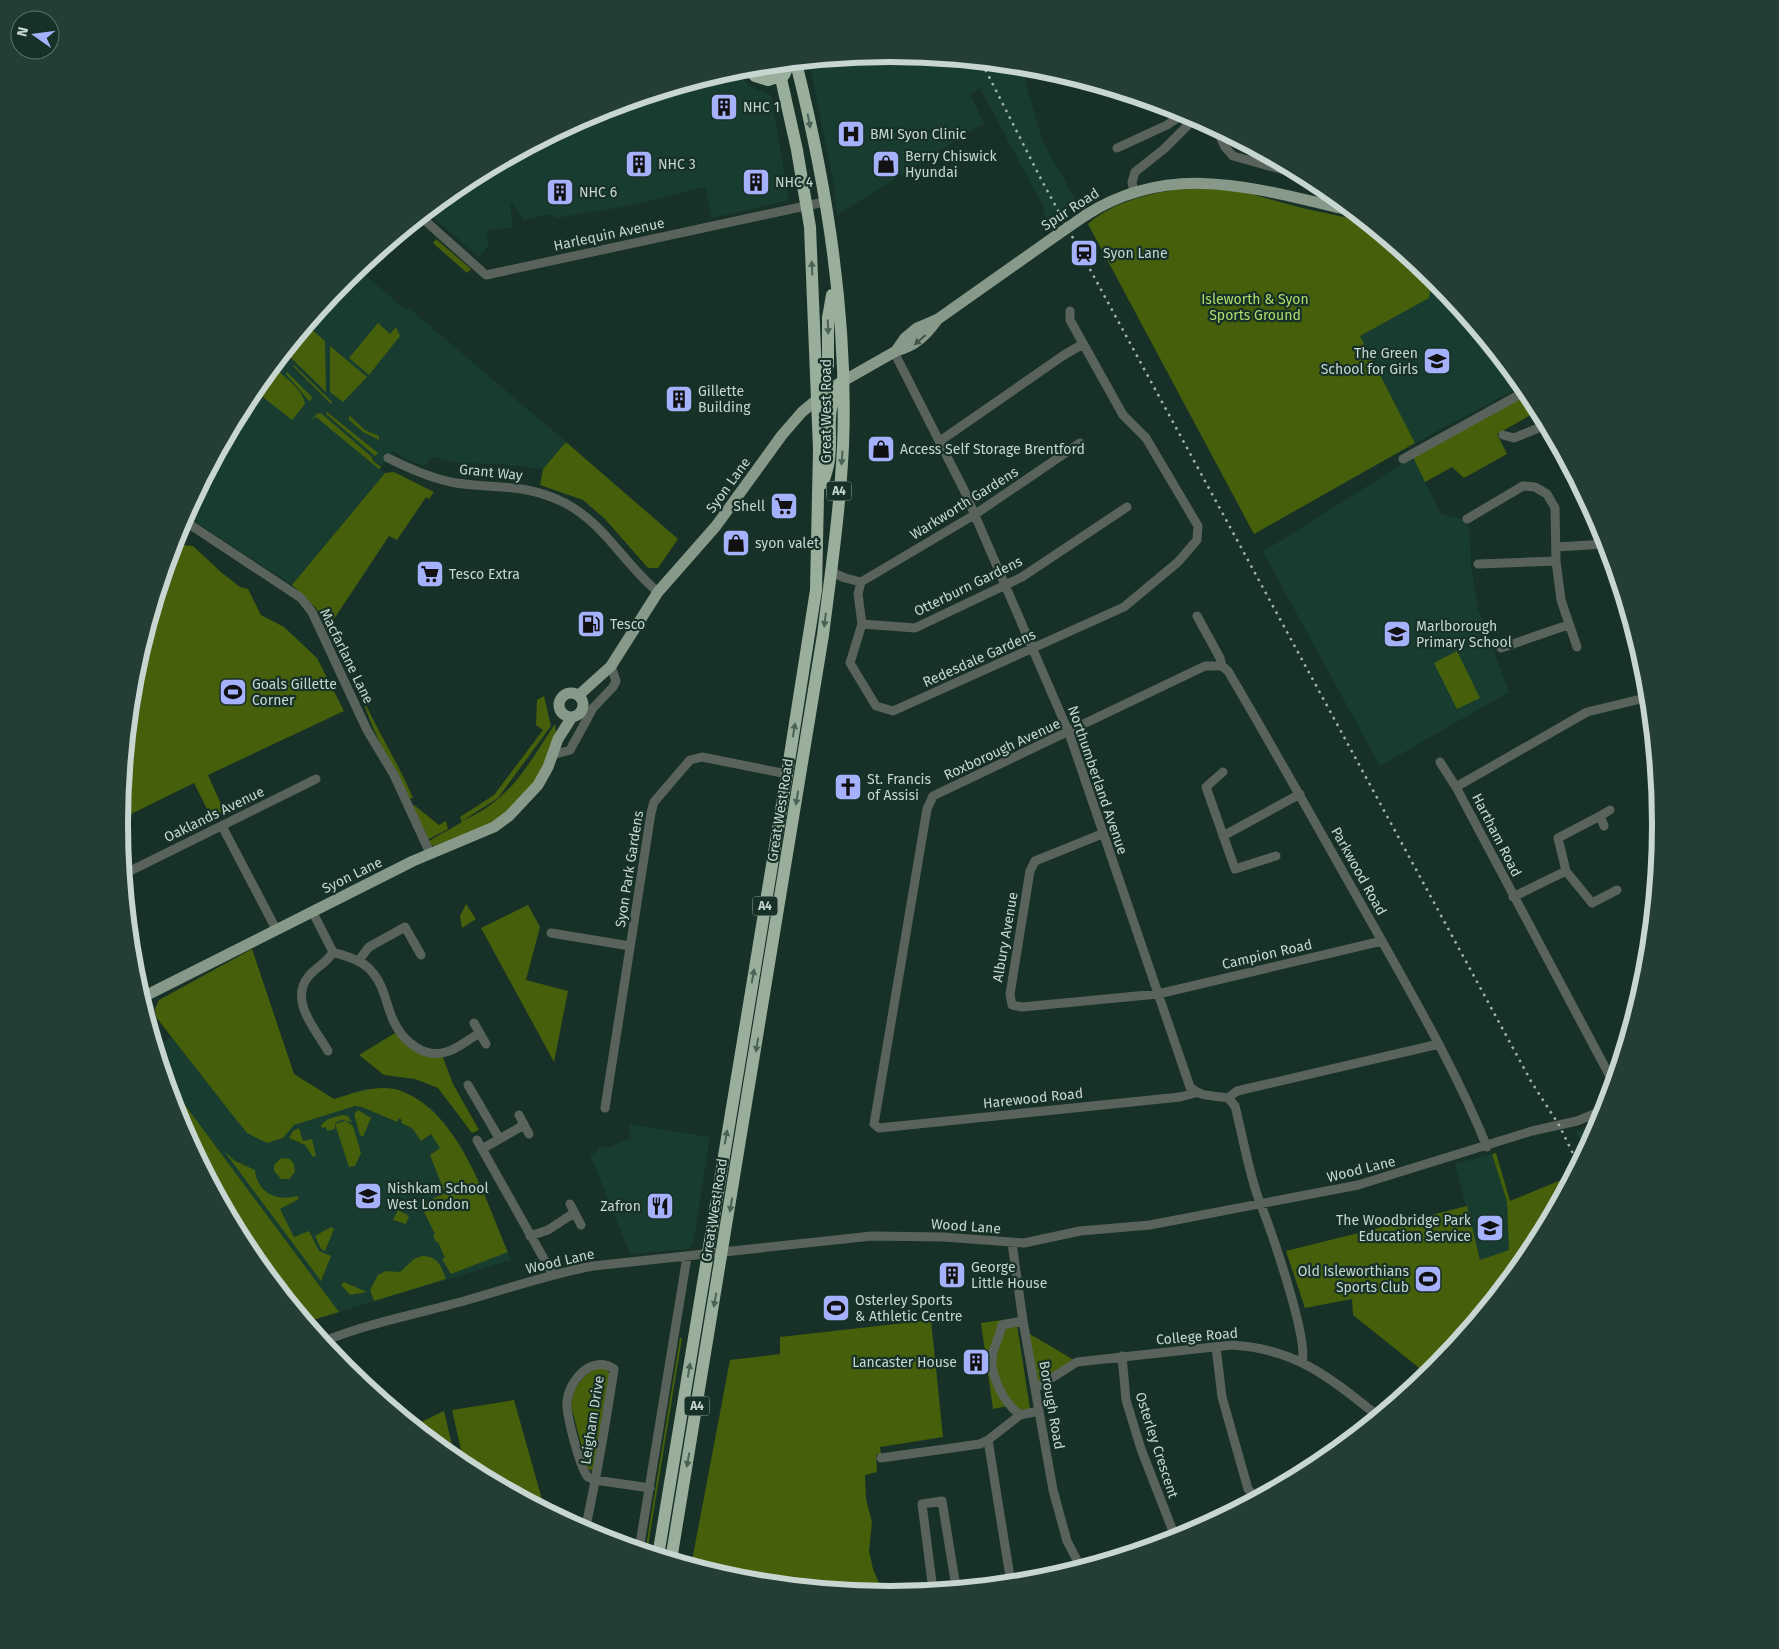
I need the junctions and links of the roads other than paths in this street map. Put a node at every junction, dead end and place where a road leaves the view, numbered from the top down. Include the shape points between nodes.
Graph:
1 (797, 68) edge
2 (780, 71) edge
3 (754, 75) edge
4 (1176, 119) edge
5 (1189, 124) edge
6 (1220, 138) edge
7 (1117, 148) dead end
8 (1274, 167) edge
9 (1134, 193) junction
10 (824, 202) junction
11 (807, 206) junction
12 (1335, 207) edge
13 (425, 221) edge
14 (1042, 245) joint
15 (835, 278) junction
16 (1070, 311) dead end
17 (1083, 344) junction
18 (895, 351) junction
19 (843, 380) junction
20 (1519, 395) edge
21 (818, 398) junction
22 (1539, 428) edge
23 (1502, 435) dead end
24 (940, 441) junction
25 (1080, 443) dead end
26 (390, 456) dead end
27 (1403, 459) dead end
28 (818, 502) junction
29 (1127, 507) dead end
30 (974, 515) junction
31 (1467, 519) dead end
32 (190, 524) edge
33 (1597, 545) edge
34 (1556, 547) junction
35 (1556, 561) junction
36 (1478, 564) dead end
37 (831, 572) junction
38 (861, 582) junction
39 (1005, 585) junction
40 (658, 592) junction
41 (1197, 616) dead end
42 (862, 624) junction
43 (1568, 625) junction
44 (1577, 647) dead end
45 (1501, 648) dead end
46 (1034, 649) junction
47 (611, 666) junction
48 (1222, 666) junction
49 (579, 695) junction
50 (1641, 699) edge
51 (561, 712) junction
52 (572, 717) junction
53 (1069, 733) junction
54 (558, 739) junction
55 (552, 755) junction
56 (1440, 762) dead end
57 (1223, 772) dead end
58 (787, 774) junction
59 (316, 780) dead end
60 (1456, 787) junction
61 (1300, 794) junction
62 (1610, 810) dead end
63 (1600, 816) junction
64 (222, 826) junction
65 (1604, 826) dead end
66 (1102, 834) junction
67 (1223, 836) junction
68 (430, 853) junction
69 (1276, 856) dead end
70 (1566, 871) junction
71 (129, 872) edge
72 (1617, 890) dead end
73 (1513, 897) junction
74 (312, 912) junction
75 (276, 929) junction
76 (551, 933) dead end
77 (1382, 941) junction
78 (630, 946) junction
79 (333, 952) junction
80 (421, 955) dead end
81 (358, 960) junction
82 (1158, 994) junction
83 (147, 995) edge
84 (474, 1023) dead end
85 (480, 1034) junction
86 (486, 1044) dead end
87 (1440, 1044) junction
88 (328, 1051) dead end
89 (1609, 1074) edge
90 (468, 1085) dead end
91 (1195, 1093) junction
92 (1228, 1098) junction
93 (605, 1108) dead end
94 (519, 1115) dead end
95 (1594, 1115) edge
96 (874, 1124) joint
97 (524, 1125) junction
98 (529, 1134) dead end
99 (499, 1138) junction
100 (477, 1140) dead end
101 (1487, 1147) junction
102 (482, 1149) junction
103 (1262, 1205) junction
104 (581, 1225) dead end
105 (530, 1236) junction
106 (1012, 1243) junction
107 (723, 1252) junction
108 (707, 1254) junction
109 (687, 1257) junction
110 (553, 1275) junction
111 (1023, 1320) junction
112 (328, 1339) edge
113 (1216, 1347) junction
114 (1122, 1356) junction
115 (1302, 1362) junction
116 (1036, 1388) junction
117 (1039, 1410) junction
118 (1373, 1412) edge
119 (1020, 1416) junction
120 (988, 1440) junction
121 (881, 1458) dead end
122 (595, 1480) junction
123 (650, 1488) junction
124 (1252, 1494) edge
125 (587, 1523) edge
126 (1173, 1531) edge
127 (640, 1544) edge
128 (659, 1550) edge
129 (672, 1555) edge
130 (1079, 1563) edge
131 (1009, 1577) edge
132 (955, 1583) edge
133 (933, 1585) edge

1 -> 10 highway, Great West Road / A4
2 - 3 highway via 762,78
2 - 11 highway, Great West Road / A4
4 - 7 street
5 - 9 street via 1135,172 1132,182
6 - 8 street via 1233,156
9 - 12 main road, Spur Road via 1162,184 1201,181 1238,184
9 - 14 main road, Spur Road, bridge via 1115,198
10 - 11 street, Harlequin Avenue
10 - 15 highway, Great West Road / A4
11 - 13 street, Harlequin Avenue via 486,275
21 -> 11 highway, Great West Road / A4
14 - 18 main road, Syon Lane via 938,319 914,345
15 - 19 highway, Great West Road / A4
15 -> 21 highway, A4 via 828,318 828,365
16 - 17 street via 1070,320
17 - 24 street
17 - 46 street, Redesdale Gardens via 1123,415 1146,438 1198,526 1197,540 1178,562 1124,607
18 - 19 main road, Syon Lane
18 - 24 street, Northumberland Avenue
19 - 21 main road, Syon Lane
19 - 28 highway, A4 via 828,419 829,461
19 -> 37 highway, Great West Road / A4 via 843,446
20 - 27 street
21 - 28 highway, Great West Road / A4
21 - 40 main road, Syon Lane via 782,436 716,526
22 - 23 street via 1514,438
24 - 30 street, Northumberland Avenue
25 - 30 street, Warkworth Gardens
26 - 40 street, Grant Way via 417,472 456,483 513,486 565,504 602,530 641,577
58 -> 28 highway, Great West Road / A4 via 816,590
29 - 39 street, Otterburn Gardens
30 - 38 street, Warkworth Gardens
30 - 39 street, Northumberland Avenue
31 - 34 street via 1523,486 1535,487 1547,494 1555,508
32 - 68 street, Macfarlane Lane via 301,598 312,612
33 - 34 street
34 - 35 street
35 - 36 street
35 - 43 street via 1560,600
37 - 38 street
37 -> 107 highway, Great West Road / A4 via 822,645
38 - 42 street, Redesdale Gardens via 858,594
39 - 42 street, Otterburn Gardens via 915,628
39 - 46 street, Northumberland Avenue
40 - 47 main road, Syon Lane
41 - 48 street, Parkwood Road
42 - 46 street, Redesdale Gardens via 850,663 876,706 892,711
43 - 44 street
43 - 45 street
46 - 53 street, Northumberland Avenue
47 - 49 main road, Syon Lane
47 - 55 street via 616,681 613,687 593,708 570,750
48 - 53 street, Roxborough Avenue via 1205,666
48 - 61 street, Parkwood Road
49 - 51 main road via 568,693 561,697 558,705
49 - 52 main road via 583,702 582,710
50 - 60 street, Hartham Road via 1587,712
51 - 52 main road
51 - 54 main road, Syon Lane
52 - 54 main road, Syon Lane
53 - 66 street, Northumberland Avenue
53 - 96 street, Roxborough Avenue via 933,796 926,809
54 - 55 main road, Syon Lane
55 - 68 main road, Syon Lane via 538,785 510,816 468,840
56 - 60 street
57 - 67 street via 1206,787
58 - 78 street, Syon Park Gardens via 702,758 690,760 654,802
108 -> 58 highway, Great West Road / A4
59 - 64 street, Oaklands Avenue
60 - 73 street, Hartham Road
61 - 67 street
61 - 77 street, Parkwood Road
62 - 63 street
63 - 65 street
63 - 70 street via 1558,838
64 - 71 street, Oaklands Avenue
64 - 75 street
66 - 82 street, Northumberland Avenue
66 - 82 street, Albury Avenue via 1035,861 1030,871 1010,994 1012,1005 1022,1007
67 - 69 street via 1234,869
68 - 74 main road, Syon Lane
70 - 72 street via 1588,905
70 - 73 street
73 - 89 street, Hartham Road
74 - 75 main road, Syon Lane
74 - 79 street
75 - 83 main road, Syon Lane
76 - 78 street, Syon Park Gardens
77 - 82 street, Campion Road
77 - 87 street, Parkwood Road
78 - 93 street, Syon Park Gardens
79 - 81 street
79 - 88 street via 302,986 300,998 311,1032
80 - 81 street via 405,927 369,947
81 - 85 street via 377,979 393,1022 414,1047 425,1052 445,1053
82 - 91 street, Northumberland Avenue via 1187,1079
84 - 85 street
85 - 86 street
87 - 92 street via 1237,1091
87 - 101 street, Parkwood Road
90 - 99 street
91 - 92 street
91 - 96 street, Harewood Road via 879,1128
92 - 103 street via 1235,1106
94 - 97 street
95 - 101 street, Wood Lane
97 - 98 street
97 - 99 street
99 - 102 street
100 - 102 street
101 - 103 street, Wood Lane via 1358,1185
102 - 105 street
103 - 106 street, Wood Lane via 1150,1225 1080,1231
103 - 115 street via 1301,1334 1305,1354
104 - 105 street via 572,1208 548,1230
105 - 110 street
106 - 107 street, Wood Lane via 943,1237 872,1236
106 - 111 street, Borough Road
107 - 108 street, Wood Lane
107 -> 129 highway, Great West Road / A4
108 - 109 street, Wood Lane
128 -> 108 highway, Great West Road / A4
109 - 110 street, Wood Lane via 593,1266
109 - 123 street
110 - 112 street, Wood Lane via 349,1330
111 - 116 street, Borough Road
111 - 119 street via 1002,1325 993,1354 996,1382 1010,1408
113 - 114 street, College Road
113 - 115 street, College Road via 1252,1346
113 - 124 street via 1222,1397 1248,1489
114 - 116 street, College Road via 1077,1362
114 - 126 street, Osterley Crescent via 1126,1400
115 - 118 street, College Road via 1326,1375
116 - 117 street, Borough Road
117 - 119 street
117 - 130 street, Borough Road via 1067,1541
119 - 120 street
120 - 121 street via 980,1444
120 - 131 street
122 - 122 street, Leigham Drive via 588,1476 580,1459 567,1404 576,1378 589,1368 607,1364 614,1369
122 - 123 street, Leigham Drive
122 - 125 street, Leigham Drive
123 - 127 street
132 - 133 street via 942,1501 922,1504

